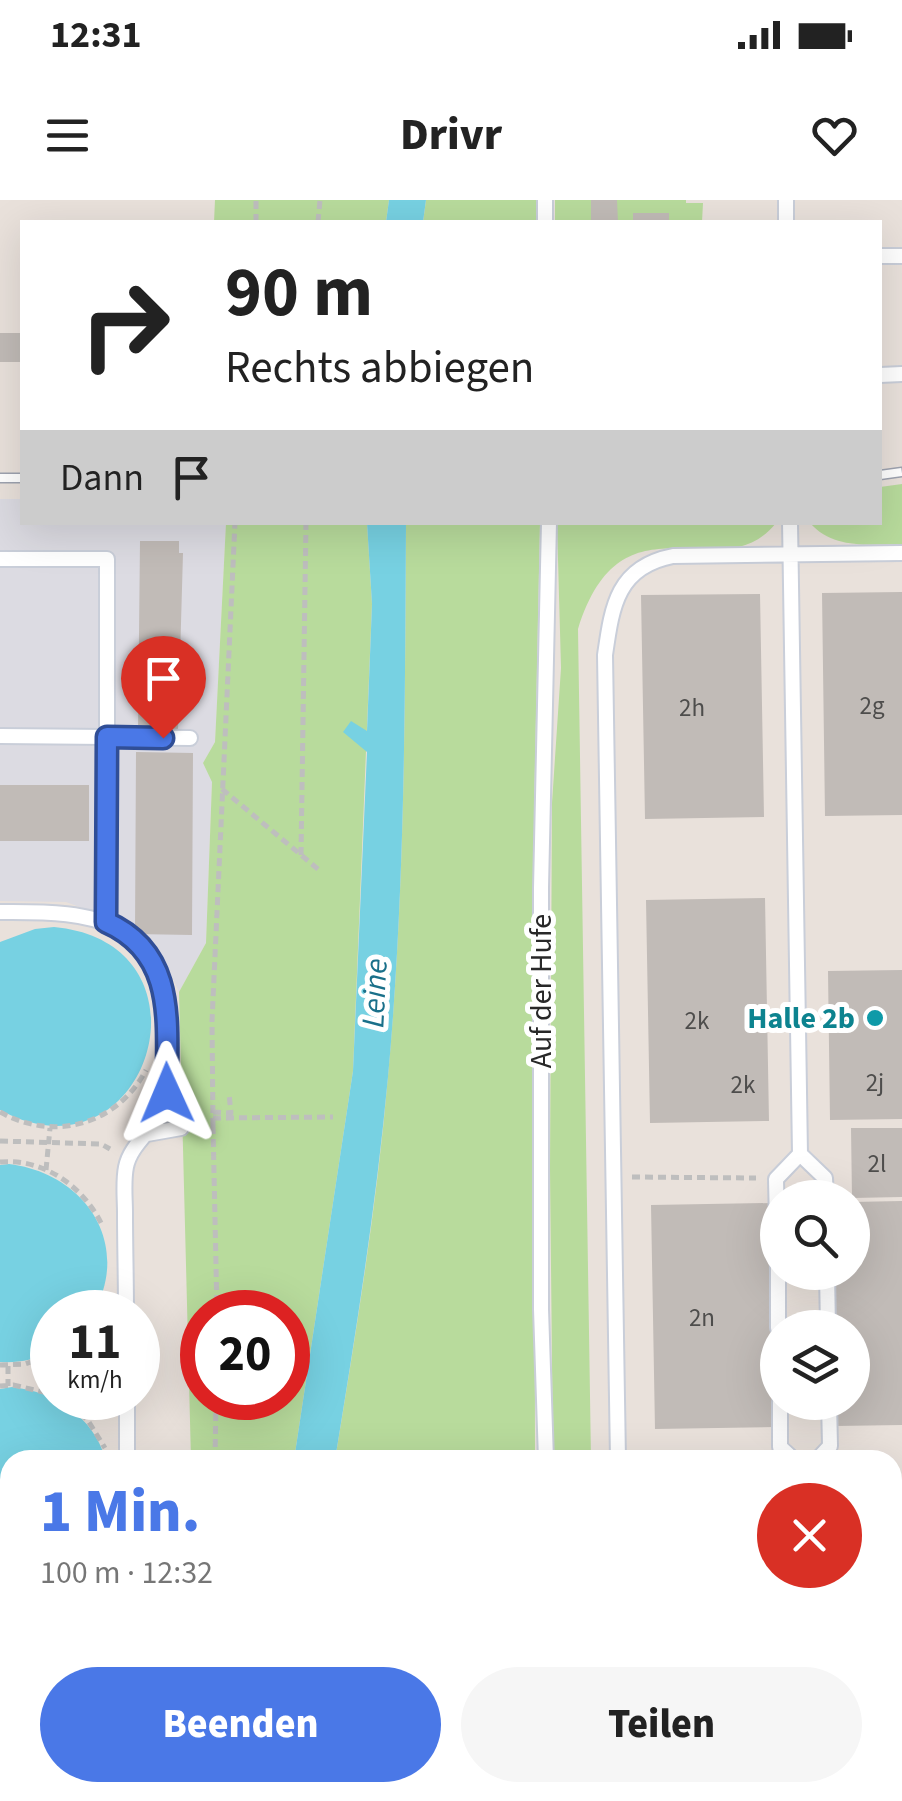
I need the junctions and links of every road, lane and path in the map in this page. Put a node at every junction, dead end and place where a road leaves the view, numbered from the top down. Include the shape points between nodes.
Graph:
1 (235, 525) edge
2 (306, 525) edge
3 (549, 525) edge
4 (790, 525) edge
5 (902, 553) edge
6 (790, 554) junction
7 (0, 559) edge
8 (0, 736) edge
9 (107, 737) junction
10 (190, 738) dead end
11 (222, 789) junction
12 (301, 856) junction
13 (320, 870) dead end
14 (0, 912) edge
15 (106, 922) junction
16 (150, 1059) dead end
17 (229, 1094) dead end
18 (0, 1112) edge
19 (213, 1115) junction
20 (333, 1117) dead end
21 (213, 1126) junction
22 (50, 1128) junction
23 (181, 1128) joint
24 (146, 1134) junction
25 (0, 1142) edge
26 (49, 1142) junction
27 (800, 1154) junction
28 (128, 1160) junction
29 (0, 1162) edge
30 (46, 1170) junction
31 (614, 1177) junction
32 (776, 1179) joint
33 (826, 1180) edge
34 (108, 1242) dead end
35 (107, 1284) dead end
36 (105, 1290) edge
37 (126, 1290) edge
38 (217, 1290) edge
39 (30, 1360) edge
40 (4, 1366) edge
41 (0, 1386) edge
42 (8, 1386) junction
43 (30, 1391) edge
44 (86, 1420) edge
45 (127, 1420) edge
46 (216, 1420) edge
47 (780, 1420) edge
48 (829, 1420) edge
49 (106, 1450) edge
50 (128, 1450) edge
51 (215, 1450) edge
52 (546, 1450) edge
53 (618, 1450) edge
54 (783, 1450) edge
55 (826, 1450) edge

1 - 11 path
2 - 12 path
3 - 52 lane, Auf der Hufe via 541,888
4 - 6 lane
5 - 6 lane
6 - 27 lane
6 - 31 lane via 657,559 625,581 612,607 605,654
7 - 9 lane via 108,559
8 - 9 lane
9 - 10 lane
9 - 15 lane
11 - 12 path
11 - 19 path
12 - 13 path
14 - 15 lane via 65,911
15 - 24 lane via 153,959 162,982 167,1093
16 - 22 path via 116,1108 89,1122
17 - 19 path via 231,1113
18 - 22 path
19 - 20 path
19 - 21 path
21 - 23 path
21 - 38 path
22 - 26 path
23 - 24 lane
24 - 28 lane
25 - 26 path
26 - 28 path via 101,1144
26 - 30 path
27 - 32 lane
27 - 33 lane
28 - 37 lane
29 - 30 path
30 - 34 path via 83,1195
31 - 32 path
31 - 53 lane
35 - 36 path
39 - 40 path
40 - 42 path
41 - 42 path
42 - 43 path
44 - 49 path
45 - 50 lane
46 - 51 path
47 - 54 lane
48 - 55 lane

